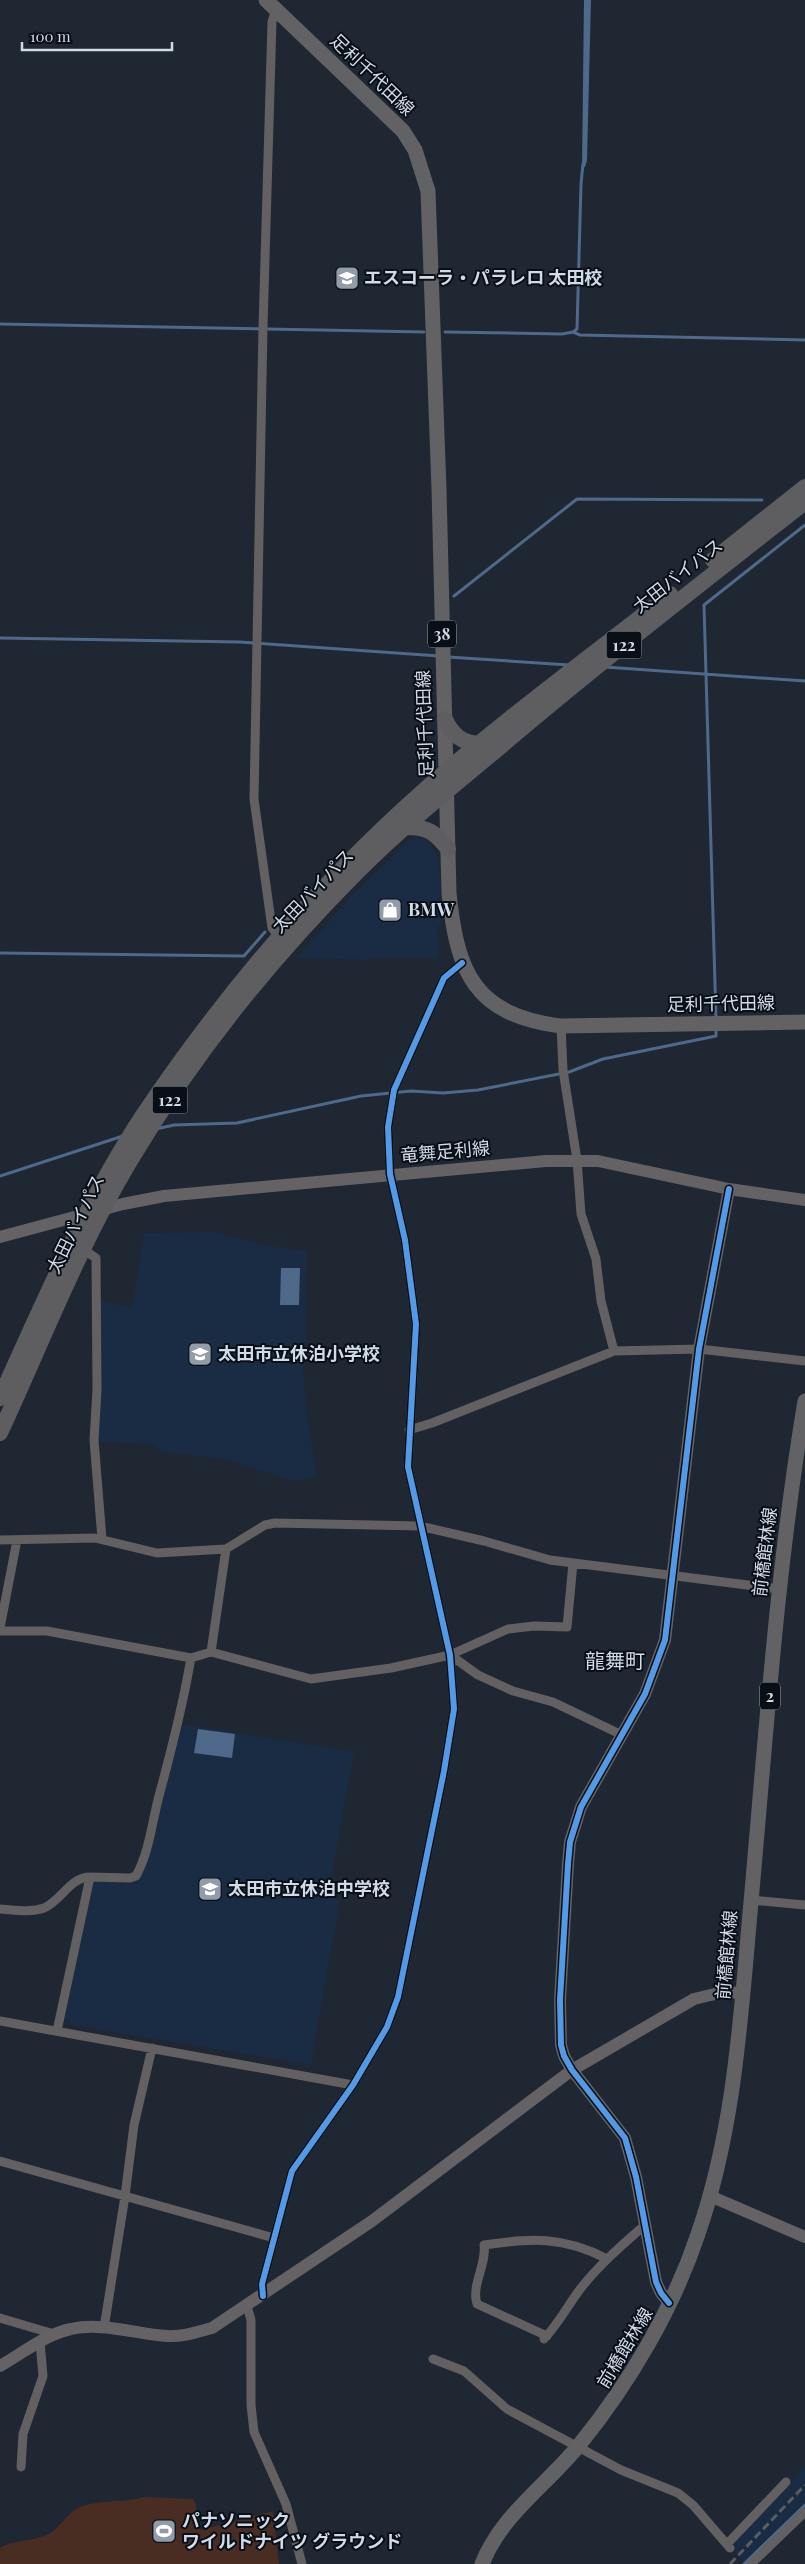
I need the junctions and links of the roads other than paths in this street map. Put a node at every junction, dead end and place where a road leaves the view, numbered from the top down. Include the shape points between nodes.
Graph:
1 (271, 5) edge
2 (805, 487) edge
3 (805, 502) edge
4 (445, 719) junction
5 (480, 744) junction
6 (446, 773) junction
7 (446, 792) junction
8 (408, 826) junction
9 (448, 849) junction
10 (279, 936) junction
11 (462, 963) junction
12 (805, 1022) edge
13 (561, 1026) junction
14 (577, 1160) junction
15 (390, 1174) junction
16 (729, 1189) junction
17 (805, 1200) edge
18 (95, 1212) junction
19 (0, 1237) edge
20 (84, 1250) junction
21 (699, 1349) junction
22 (614, 1351) junction
23 (805, 1361) edge
24 (0, 1398) edge
25 (805, 1401) edge
26 (409, 1430) junction
27 (0, 1432) edge
28 (420, 1526) junction
29 (102, 1539) junction
30 (0, 1540) edge
31 (17, 1540) junction
32 (226, 1549) junction
33 (572, 1563) junction
34 (672, 1574) junction
35 (779, 1589) junction
36 (0, 1630) edge
37 (211, 1652) junction
38 (450, 1655) junction
39 (191, 1658) junction
40 (622, 1735) junction
41 (90, 1877) junction
42 (751, 1900) junction
43 (805, 1905) edge
44 (0, 1909) edge
45 (743, 1993) junction
46 (0, 2021) edge
47 (58, 2031) junction
48 (152, 2048) junction
49 (572, 2070) junction
50 (353, 2085) junction
51 (0, 2160) edge
52 (125, 2196) junction
53 (710, 2196) junction
54 (645, 2225) junction
55 (805, 2237) edge
56 (274, 2238) junction
57 (607, 2259) junction
58 (263, 2296) junction
59 (669, 2303) junction
60 (247, 2306) junction
61 (0, 2318) edge
62 (104, 2328) junction
63 (54, 2334) junction
64 (40, 2342) junction
65 (433, 2359) dead end
66 (0, 2366) edge
67 (579, 2446) junction
68 (21, 2467) dead end
69 (786, 2482) dead end
70 (805, 2512) edge
71 (302, 2564) edge
72 (482, 2564) edge
73 (751, 2564) edge

1 - 4 main road, 足利千代田線 / 38 via 403,130 415,150 428,191
1 - 10 street via 254,799 272,928
2 - 5 highway, 太田バイパス / 122
3 - 7 highway, 太田バイパス / 122 via 552,703
4 - 5 highway via 459,739
4 - 6 main road, 足利千代田線 / 38
5 - 6 highway, 太田バイパス / 122
6 - 7 main road, 足利千代田線 / 38
6 - 10 highway, 太田バイパス / 122 via 389,823
7 - 8 highway, 太田バイパス / 122
7 - 9 main road, 足利千代田線 / 38
8 - 9 highway via 431,831
8 - 18 highway, 太田バイパス / 122 via 362,868 268,970 180,1085
9 - 11 main road, 足利千代田線 / 38 via 452,928
10 - 18 highway, 太田バイパス / 122 via 212,1020 142,1118 98,1192
11 - 13 main road, 足利千代田線 / 38 via 475,984 494,1004 514,1017
11 - 15 street via 444,978 394,1090 388,1127
12 - 13 main road, 足利千代田線 / 38
13 - 14 street via 565,1087
14 - 15 street, 竜舞足利線
14 - 16 street, 竜舞足利線 via 618,1164
14 - 22 street via 581,1214 596,1259 601,1301
15 - 18 street, 竜舞足利線 via 178,1195
15 - 26 street via 405,1240 416,1324
16 - 17 street, 竜舞足利線
16 - 21 street
18 - 19 street, 竜舞足利線
18 - 20 highway, 太田バイパス / 122
18 - 24 highway, 太田バイパス / 122
20 - 27 highway, 太田バイパス / 122
20 - 29 street via 96,1258 94,1440
21 - 22 street
21 - 23 street
21 - 34 street
22 - 26 street
25 - 35 main road, 前橋館林線 / 2
26 - 28 street via 408,1468
28 - 32 street via 275,1523 265,1525
28 - 33 street
28 - 38 street
29 - 31 street
29 - 32 street via 157,1552
30 - 31 street
31 - 36 street
32 - 37 street
33 - 34 street
33 - 38 street via 567,1626 508,1629
34 - 35 street
34 - 40 street via 665,1640 658,1663
35 - 42 main road, 前橋館林線 / 2
36 - 39 street via 47,1631
37 - 38 street via 310,1679 391,1668
37 - 39 street
38 - 40 street via 478,1675 554,1702
38 - 50 street via 454,1709 450,1736 398,1997 387,2027
39 - 41 street via 180,1719 146,1854 136,1876
40 - 49 street via 581,1807 570,1842 560,2029 564,2056
41 - 44 street via 82,1877 46,1907 31,1911
41 - 47 street
42 - 43 street
42 - 45 main road, 前橋館林線 / 2
45 - 49 street via 723,1992 694,1999
45 - 53 main road, 前橋館林線 / 2 via 727,2116
46 - 47 street
47 - 48 street
48 - 50 street
48 - 52 street via 134,2126
49 - 54 street via 625,2138
49 - 58 street via 372,2221
50 - 56 street via 292,2171
51 - 52 street
52 - 56 street
52 - 62 street
53 - 55 street
53 - 59 main road, 前橋館林線 / 2 via 698,2236
54 - 57 street
54 - 59 street via 656,2282
56 - 58 street via 262,2284
57 - 57 street via 545,2337 477,2304 484,2245 538,2238 572,2244
58 - 60 street
59 - 67 main road, 前橋館林線 / 2 via 641,2355
60 - 62 street via 212,2328 188,2335 168,2336
60 - 71 street via 251,2320 254,2432 286,2504
61 - 63 street
62 - 63 street via 73,2328
63 - 64 street
64 - 66 street
64 - 68 street via 43,2376 23,2434
65 - 67 street via 464,2370 507,2409
67 - 69 street via 621,2470 678,2493 729,2546
67 - 72 main road, 前橋館林線 / 2 via 502,2528 490,2544
70 - 73 street

